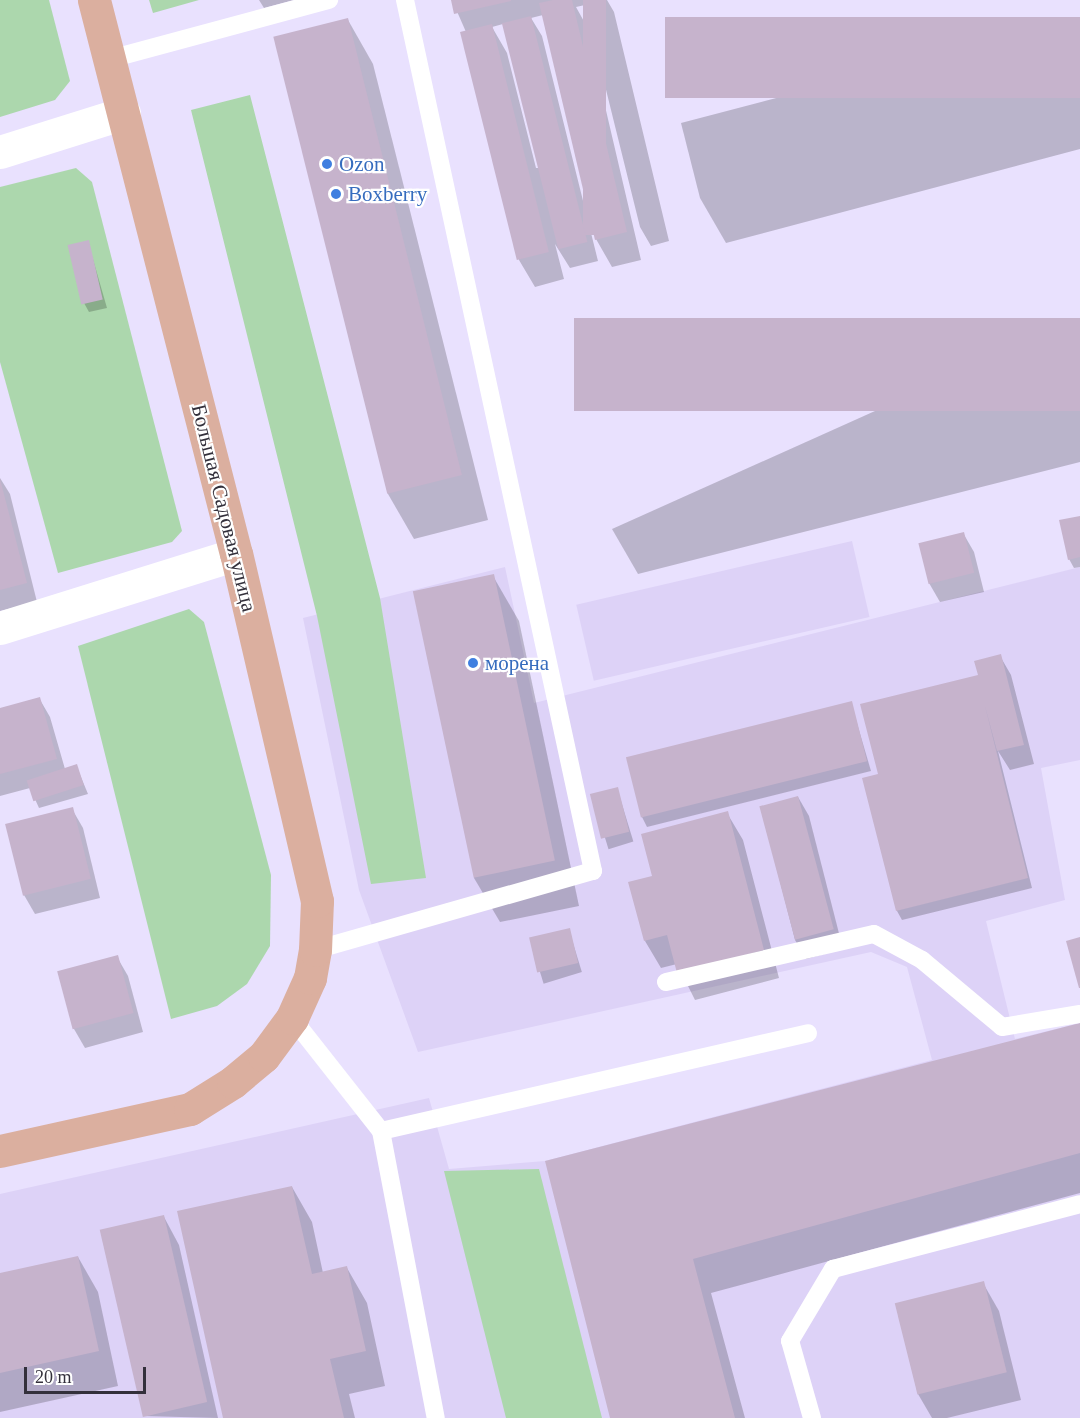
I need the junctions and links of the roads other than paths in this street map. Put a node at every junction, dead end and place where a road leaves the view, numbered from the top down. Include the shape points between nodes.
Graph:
1 (94, 0) edge
2 (329, 0) edge
3 (405, 0) edge
4 (110, 59) junction
5 (124, 113) junction
6 (0, 152) edge
7 (236, 554) junction
8 (0, 628) edge
9 (315, 950) junction
10 (666, 982) dead end
11 (1080, 1014) edge
12 (292, 1018) junction
13 (808, 1033) dead end
14 (381, 1131) junction
15 (0, 1151) edge
16 (1080, 1204) edge
17 (436, 1418) edge
18 (812, 1418) edge

1 - 4 main road, Большая Садовая улица
2 - 4 lane
3 - 9 lane via 593,872
4 - 5 main road, Большая Садовая улица
5 - 6 street
5 - 7 main road, Большая Садовая улица
7 - 8 street
7 - 9 main road, Большая Садовая улица via 316,901
9 - 12 main road, Большая Садовая улица via 310,978
10 - 11 lane via 874,934 922,960 1002,1027
12 - 14 lane
12 - 15 main road, Большая Садовая улица via 264,1056 233,1082 190,1108
13 - 14 lane
14 - 17 lane
16 - 18 lane via 833,1269 790,1341

